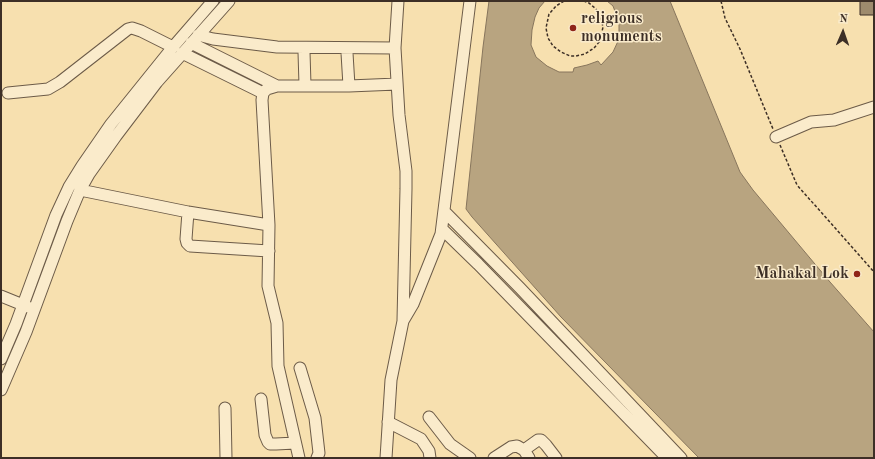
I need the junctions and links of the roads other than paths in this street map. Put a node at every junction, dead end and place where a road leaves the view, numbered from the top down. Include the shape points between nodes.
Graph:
1 (213, 1) edge
2 (229, 1) edge
3 (398, 1) edge
4 (470, 1) edge
5 (185, 44) junction
6 (395, 48) junction
7 (304, 52) dead end
8 (347, 53) dead end
9 (397, 84) junction
10 (305, 85) junction
11 (277, 86) junction
12 (349, 86) junction
13 (8, 92) dead end
14 (263, 93) junction
15 (874, 107) edge
16 (776, 137) road end
17 (107, 139) junction
18 (80, 190) junction
19 (188, 212) junction
20 (444, 212) junction
21 (270, 225) junction
22 (442, 229) junction
23 (49, 235) junction
24 (61, 238) junction
25 (268, 251) junction
26 (1, 296) edge
27 (23, 305) junction
28 (34, 309) junction
29 (403, 321) junction
30 (1, 359) edge
31 (300, 368) dead end
32 (1, 390) edge
33 (261, 399) dead end
34 (625, 407) junction
35 (225, 408) dead end
36 (429, 417) dead end
37 (388, 422) junction
38 (295, 443) junction
39 (526, 454) edge
40 (497, 457) edge
41 (226, 458) edge
42 (299, 458) edge
43 (317, 458) edge
44 (386, 458) edge
45 (430, 458) edge
46 (470, 458) edge
47 (556, 458) edge
48 (667, 458) edge
49 (681, 458) edge

1 - 5 street
2 - 5 street
3 - 6 street
4 - 20 street
5 - 6 street via 213,39 277,47
5 - 11 street
5 - 13 street via 128,29 48,89
5 - 14 street
5 - 17 street
6 - 9 street
7 - 10 street
8 - 12 street
9 - 12 street
9 - 29 street via 406,189
10 - 11 street
10 - 12 street
11 - 14 street
14 - 21 street
15 - 16 street via 834,120 811,122
17 - 18 street
17 - 23 street via 82,166 56,215
18 - 19 street
18 - 24 street
19 - 21 street
19 - 25 street via 186,238 190,246
20 - 22 street
20 - 34 street via 520,288
21 - 25 street
22 - 29 street via 413,304
22 - 34 street
23 - 24 street
23 - 27 street
24 - 28 street
25 - 38 street via 268,286 277,324 278,366
26 - 27 street
27 - 28 street
27 - 30 street
28 - 32 street
29 - 37 street via 391,380
31 - 43 street via 315,418 319,453
33 - 38 street via 268,442
34 - 48 street
34 - 49 street
35 - 41 street
36 - 46 street via 450,444
37 - 44 street
37 - 45 street via 421,439
38 - 42 street
39 - 40 street via 517,446 511,447
39 - 47 street via 538,440 541,440

